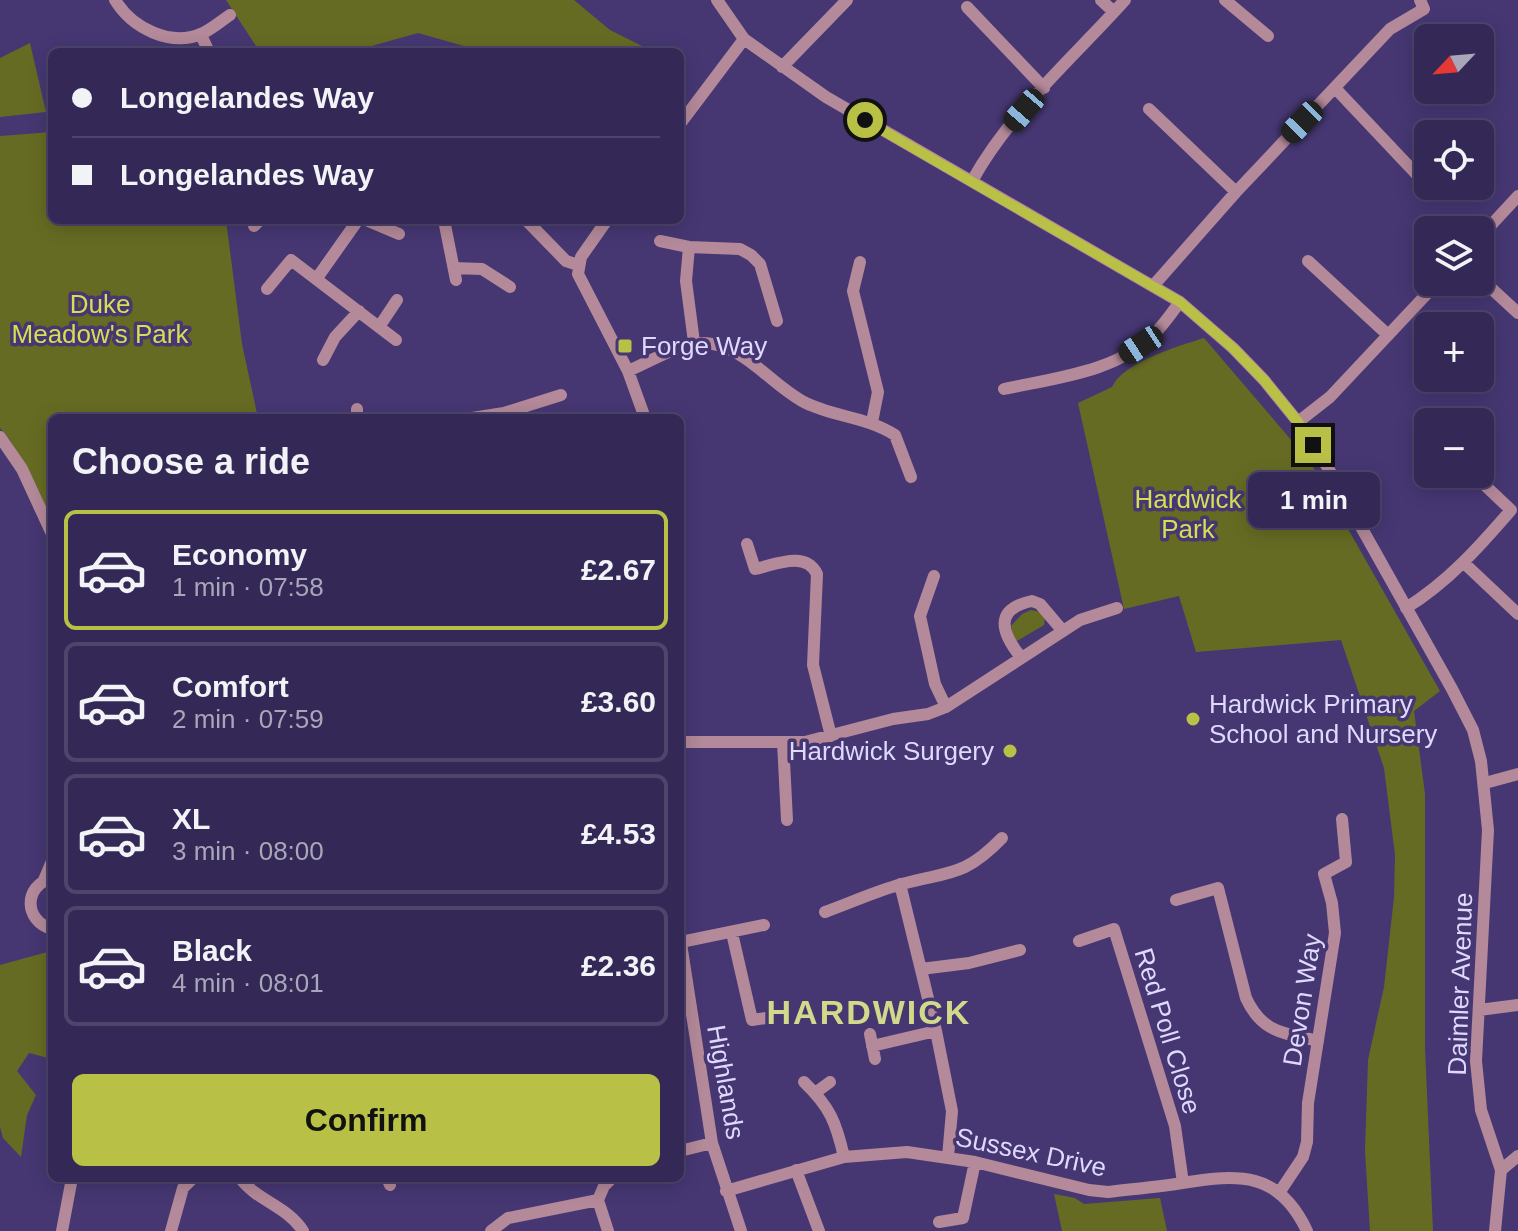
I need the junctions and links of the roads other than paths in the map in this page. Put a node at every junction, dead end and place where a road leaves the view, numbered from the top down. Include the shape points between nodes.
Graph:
1 (115, 0) edge
2 (717, 0) edge
3 (847, 0) edge
4 (1101, 0) edge
5 (1125, 0) edge
6 (1225, 0) edge
7 (1420, 0) edge
8 (967, 7) dead end
9 (1114, 12) junction
10 (230, 15) dead end
11 (201, 35) junction
12 (1268, 36) dead end
13 (744, 39) junction
14 (207, 48) edge
15 (782, 67) junction
16 (1044, 88) junction
17 (1335, 88) junction
18 (1149, 109) dead end
19 (684, 119) edge
20 (1414, 172) edge
21 (972, 181) junction
22 (1236, 192) junction
23 (1518, 196) edge
24 (1494, 222) edge
25 (355, 224) edge
26 (375, 224) edge
27 (445, 224) edge
28 (530, 224) edge
29 (604, 224) edge
30 (399, 234) dead end
31 (660, 241) dead end
32 (689, 247) junction
33 (1308, 261) dead end
34 (860, 262) dead end
35 (578, 265) junction
36 (317, 278) junction
37 (268, 281) dead end
38 (1153, 286) junction
39 (510, 287) dead end
40 (1494, 291) edge
41 (1425, 296) edge
42 (397, 300) dead end
43 (1180, 302) junction
44 (359, 311) junction
45 (1518, 313) edge
46 (777, 321) dead end
47 (379, 327) junction
48 (1388, 335) junction
49 (396, 340) dead end
50 (694, 342) junction
51 (323, 360) dead end
52 (628, 371) junction
53 (1004, 389) dead end
54 (561, 395) dead end
55 (507, 414) edge
56 (644, 414) edge
57 (872, 422) junction
58 (1298, 422) junction
59 (0, 437) edge
60 (911, 477) dead end
61 (1488, 488) edge
62 (48, 525) edge
63 (747, 544) dead end
64 (1464, 563) junction
65 (934, 576) dead end
66 (1117, 608) dead end
67 (1406, 608) junction
68 (1518, 614) edge
69 (1062, 630) junction
70 (1020, 656) junction
71 (946, 707) junction
72 (831, 736) junction
73 (684, 742) edge
74 (783, 742) junction
75 (1518, 774) edge
76 (1485, 783) junction
77 (1342, 819) dead end
78 (787, 820) dead end
79 (1002, 838) dead end
80 (48, 879) edge
81 (900, 884) junction
82 (1176, 900) dead end
83 (825, 912) dead end
84 (764, 925) dead end
85 (48, 927) edge
86 (732, 933) junction
87 (684, 939) edge
88 (1079, 941) dead end
89 (1020, 950) dead end
90 (684, 965) edge
91 (921, 969) junction
92 (1518, 1005) edge
93 (1479, 1010) junction
94 (766, 1018) dead end
95 (936, 1031) junction
96 (1318, 1041) junction
97 (872, 1046) dead end
98 (804, 1082) dead end
99 (830, 1082) dead end
100 (815, 1093) junction
101 (712, 1143) junction
102 (684, 1150) edge
103 (1518, 1156) edge
104 (844, 1157) junction
105 (948, 1157) junction
106 (975, 1162) junction
107 (796, 1170) junction
108 (1501, 1170) junction
109 (71, 1182) edge
110 (189, 1182) edge
111 (243, 1182) edge
112 (608, 1182) edge
113 (1183, 1183) junction
114 (726, 1191) junction
115 (1279, 1193) junction
116 (598, 1200) junction
117 (939, 1222) dead end
118 (62, 1231) edge
119 (171, 1231) edge
120 (303, 1231) edge
121 (491, 1231) edge
122 (608, 1231) edge
123 (741, 1231) edge
124 (819, 1231) edge
125 (1307, 1231) edge
126 (1495, 1231) edge

1 - 11 street via 134,22 160,36
2 - 13 street, Daimler Avenue
3 - 15 street
4 - 9 street
5 - 9 street
6 - 12 street
7 - 17 street via 1424,9 1390,29
8 - 16 street
9 - 16 street
10 - 11 street
11 - 14 street
13 - 15 street, Daimler Avenue
13 - 19 street
15 - 21 street, Daimler Avenue
16 - 21 street via 987,154
17 - 20 street
17 - 22 street
18 - 22 street
21 - 38 street, Daimler Avenue
22 - 38 street
23 - 24 street
25 - 36 street
26 - 30 street
27 - 39 street via 455,274 482,269
28 - 35 street via 566,261
29 - 35 street
31 - 32 street
32 - 46 street via 740,249 751,255 760,264
32 - 50 street via 686,281
33 - 48 street
34 - 57 street via 853,291 878,392
35 - 52 street via 583,285
36 - 37 street via 291,260
36 - 44 street
38 - 43 street, Daimler Avenue
40 - 45 street
41 - 48 street
42 - 47 street
43 - 53 street via 1155,333 1127,354
43 - 58 street, Daimler Avenue via 1233,348
44 - 47 street
44 - 51 street
47 - 49 street
48 - 58 street via 1330,397
50 - 52 street
50 - 57 street via 731,348 800,400
52 - 56 street
54 - 55 street
57 - 60 street via 895,435
58 - 67 street, Daimler Avenue
59 - 62 street via 22,469
61 - 64 street via 1511,510
63 - 72 street via 755,569 796,560 814,567 813,665
64 - 67 street
64 - 68 street
65 - 71 street via 920,616 935,684
66 - 69 street
67 - 76 street, Daimler Avenue via 1473,730
69 - 70 street
69 - 70 street via 1040,604 1032,601 1014,608 1005,615 1004,632
70 - 71 street
71 - 72 street
72 - 74 street
73 - 74 street
74 - 78 street
75 - 76 street
76 - 93 street, Daimler Avenue via 1488,830
77 - 96 street, Devon Way via 1346,862 1324,874 1336,924
79 - 81 street via 959,871
80 - 85 street via 32,891 30,907 37,922
81 - 83 street
81 - 91 street
82 - 96 street via 1218,888 1252,1012 1272,1030
84 - 86 street
86 - 87 street
86 - 94 street via 752,1020
88 - 113 street, Red Poll Close via 1114,929 1175,1126
89 - 91 street
90 - 101 street, Highlands
91 - 95 street
92 - 93 street
93 - 108 street, Daimler Avenue via 1476,1061 1481,1110
95 - 97 street
95 - 105 street via 952,1111
96 - 115 street, Devon Way via 1307,1142
98 - 100 street
99 - 100 street
100 - 104 street via 832,1114
101 - 102 street
101 - 114 street, Highlands
103 - 108 street
104 - 105 street, Sussex Drive via 907,1152
104 - 107 street, Sussex Drive
105 - 106 street, Sussex Drive
106 - 113 street, Sussex Drive via 1108,1192
106 - 117 street via 963,1218
107 - 114 street, Sussex Drive
107 - 124 street
108 - 126 street, Daimler Avenue
109 - 118 street
110 - 119 street
111 - 120 street via 296,1220
112 - 116 street
113 - 115 street, Sussex Drive via 1222,1176 1256,1180
114 - 123 street, Highlands
115 - 125 street, Sussex Drive
116 - 121 street via 508,1218
116 - 122 street

